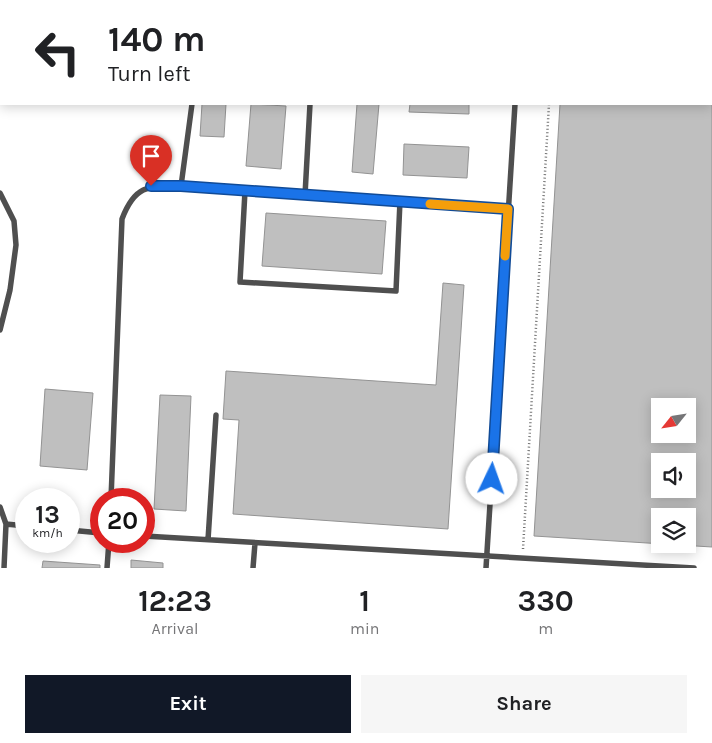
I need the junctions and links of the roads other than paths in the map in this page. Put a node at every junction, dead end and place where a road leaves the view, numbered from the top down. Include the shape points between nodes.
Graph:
1 (192, 105) edge
2 (310, 105) edge
3 (515, 105) edge
4 (181, 186) junction
5 (245, 190) junction
6 (0, 193) edge
7 (305, 195) junction
8 (400, 202) junction
9 (508, 209) junction
10 (0, 330) edge
11 (216, 415) dead end
12 (111, 488) edge
13 (0, 507) edge
14 (6, 524) junction
15 (15, 525) edge
16 (155, 537) edge
17 (208, 540) junction
18 (255, 542) junction
19 (108, 553) edge
20 (487, 556) junction
21 (4, 568) edge
22 (107, 568) edge
23 (253, 568) edge
24 (486, 568) edge
25 (694, 568) edge

1 - 4 lane
2 - 7 lane
3 - 9 lane
4 - 5 lane
4 - 12 lane via 151,186 131,200 122,219
5 - 7 lane
5 - 8 lane via 240,282 396,291
6 - 10 lane via 14,221 16,245
7 - 8 lane
8 - 9 lane
9 - 20 lane
11 - 17 lane
13 - 14 lane
14 - 15 lane
14 - 21 lane
16 - 17 lane
17 - 18 lane
18 - 20 lane
18 - 23 lane
19 - 22 lane
20 - 24 lane
20 - 25 lane

